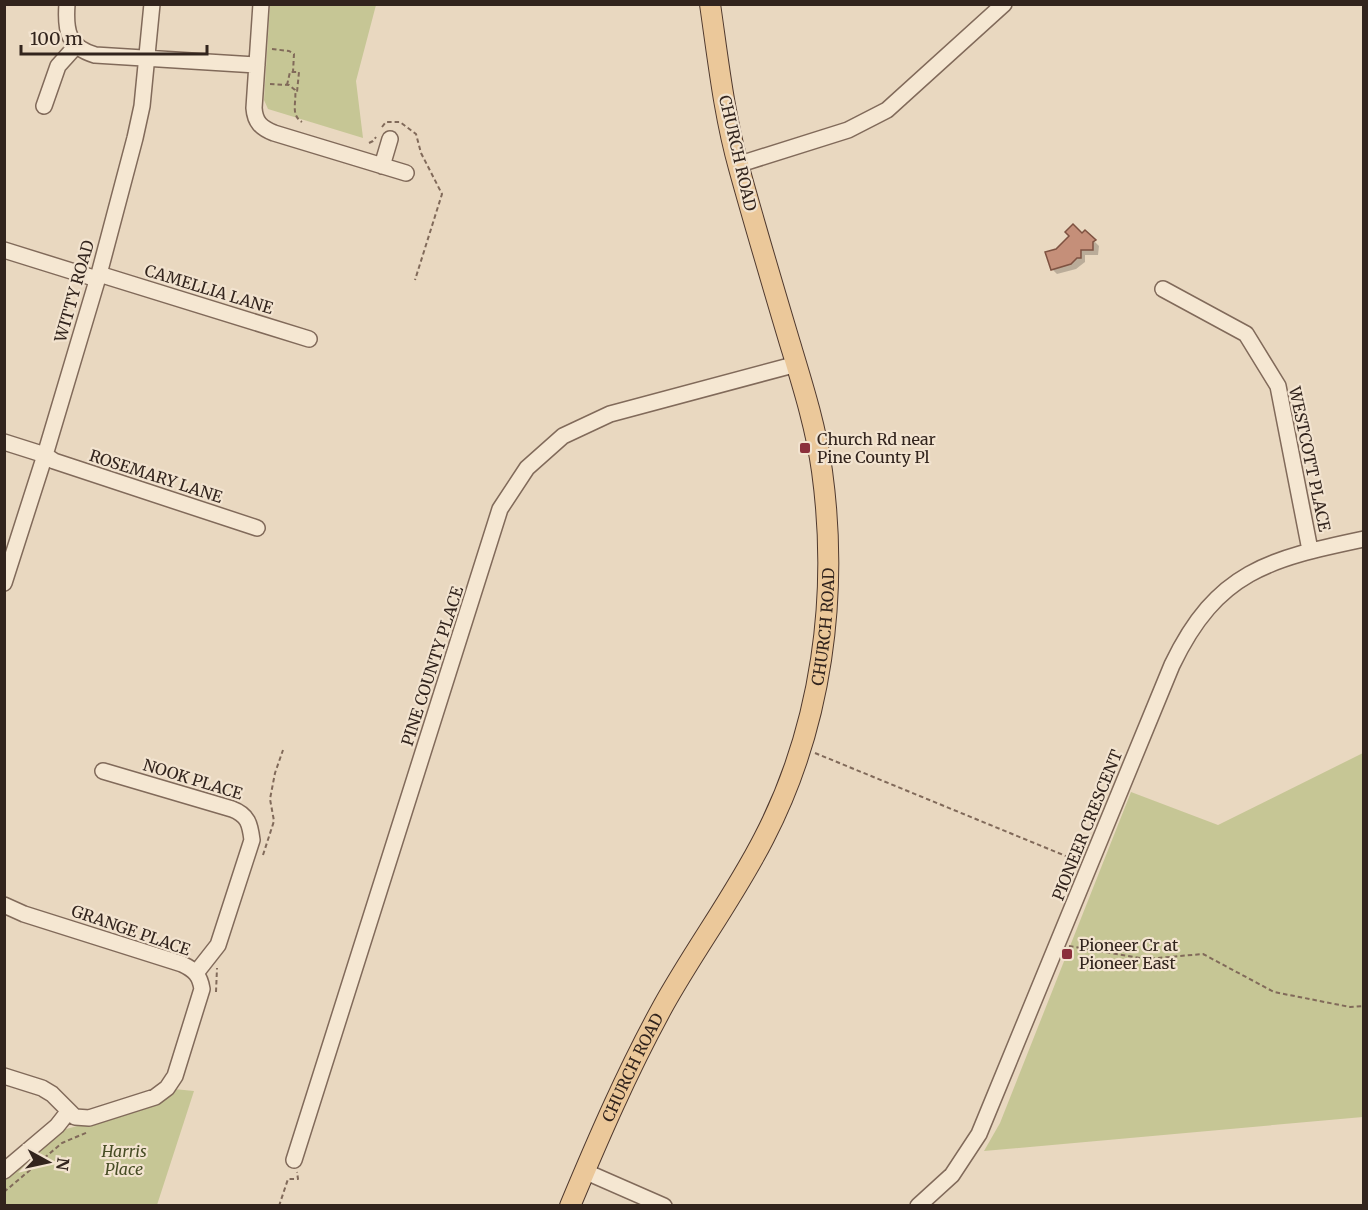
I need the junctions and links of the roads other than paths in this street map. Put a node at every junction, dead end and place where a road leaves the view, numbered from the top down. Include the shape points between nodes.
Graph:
1 (67, 4) edge
2 (152, 4) edge
3 (261, 4) edge
4 (710, 4) edge
5 (1004, 4) edge
6 (76, 46) junction
7 (148, 58) junction
8 (257, 65) junction
9 (44, 106) dead end
10 (390, 139) dead end
11 (737, 165) junction
12 (382, 166) junction
13 (406, 172) dead end
14 (4, 250) edge
15 (98, 276) junction
16 (1163, 289) dead end
17 (309, 339) dead end
18 (796, 364) junction
19 (4, 442) edge
20 (45, 455) junction
21 (257, 528) dead end
22 (1364, 539) edge
23 (1310, 550) junction
24 (4, 583) edge
25 (103, 771) dead end
26 (4, 905) edge
27 (196, 973) junction
28 (4, 1076) edge
29 (68, 1112) junction
30 (294, 1160) road end
31 (4, 1171) edge
32 (584, 1171) junction
33 (570, 1206) edge
34 (664, 1206) edge
35 (918, 1206) edge

1 - 6 street via 68,30
2 - 7 street, WITTY ROAD
3 - 8 street
4 - 11 main road, CHURCH ROAD
5 - 11 street via 887,110 848,130
6 - 7 street via 95,55
6 - 9 street via 58,66
7 - 8 street
7 - 15 street, WITTY ROAD via 142,106
8 - 12 street via 255,116 262,127
10 - 12 street
11 - 18 main road, CHURCH ROAD
12 - 13 street
14 - 15 street, CAMELLIA LANE
15 - 17 street, CAMELLIA LANE
15 - 20 street, WITTY ROAD
16 - 23 street, WESTCOTT PLACE via 1246,334 1278,386
18 - 30 street, PINE COUNTY PLACE via 610,414 563,436 527,468 500,509
18 - 32 main road, CHURCH ROAD via 822,468 829,556 824,640 801,747 765,836 642,1046
19 - 20 street, ROSEMARY LANE
20 - 21 street, ROSEMARY LANE
20 - 24 street, WITTY ROAD
22 - 23 street, PIONEER CRESCENT
23 - 35 street, PIONEER CRESCENT via 1255,570 1224,591 1184,642 979,1134 952,1175
25 - 27 street, NOOK PLACE via 232,808 244,814 251,826 252,840 218,945
26 - 27 street, GRANGE PLACE via 182,964
27 - 29 street, GRANGE PLACE via 202,989 200,1000 175,1076 167,1088 155,1097 89,1118
28 - 29 street via 42,1088
29 - 31 street
32 - 33 main road, CHURCH ROAD
32 - 34 street

